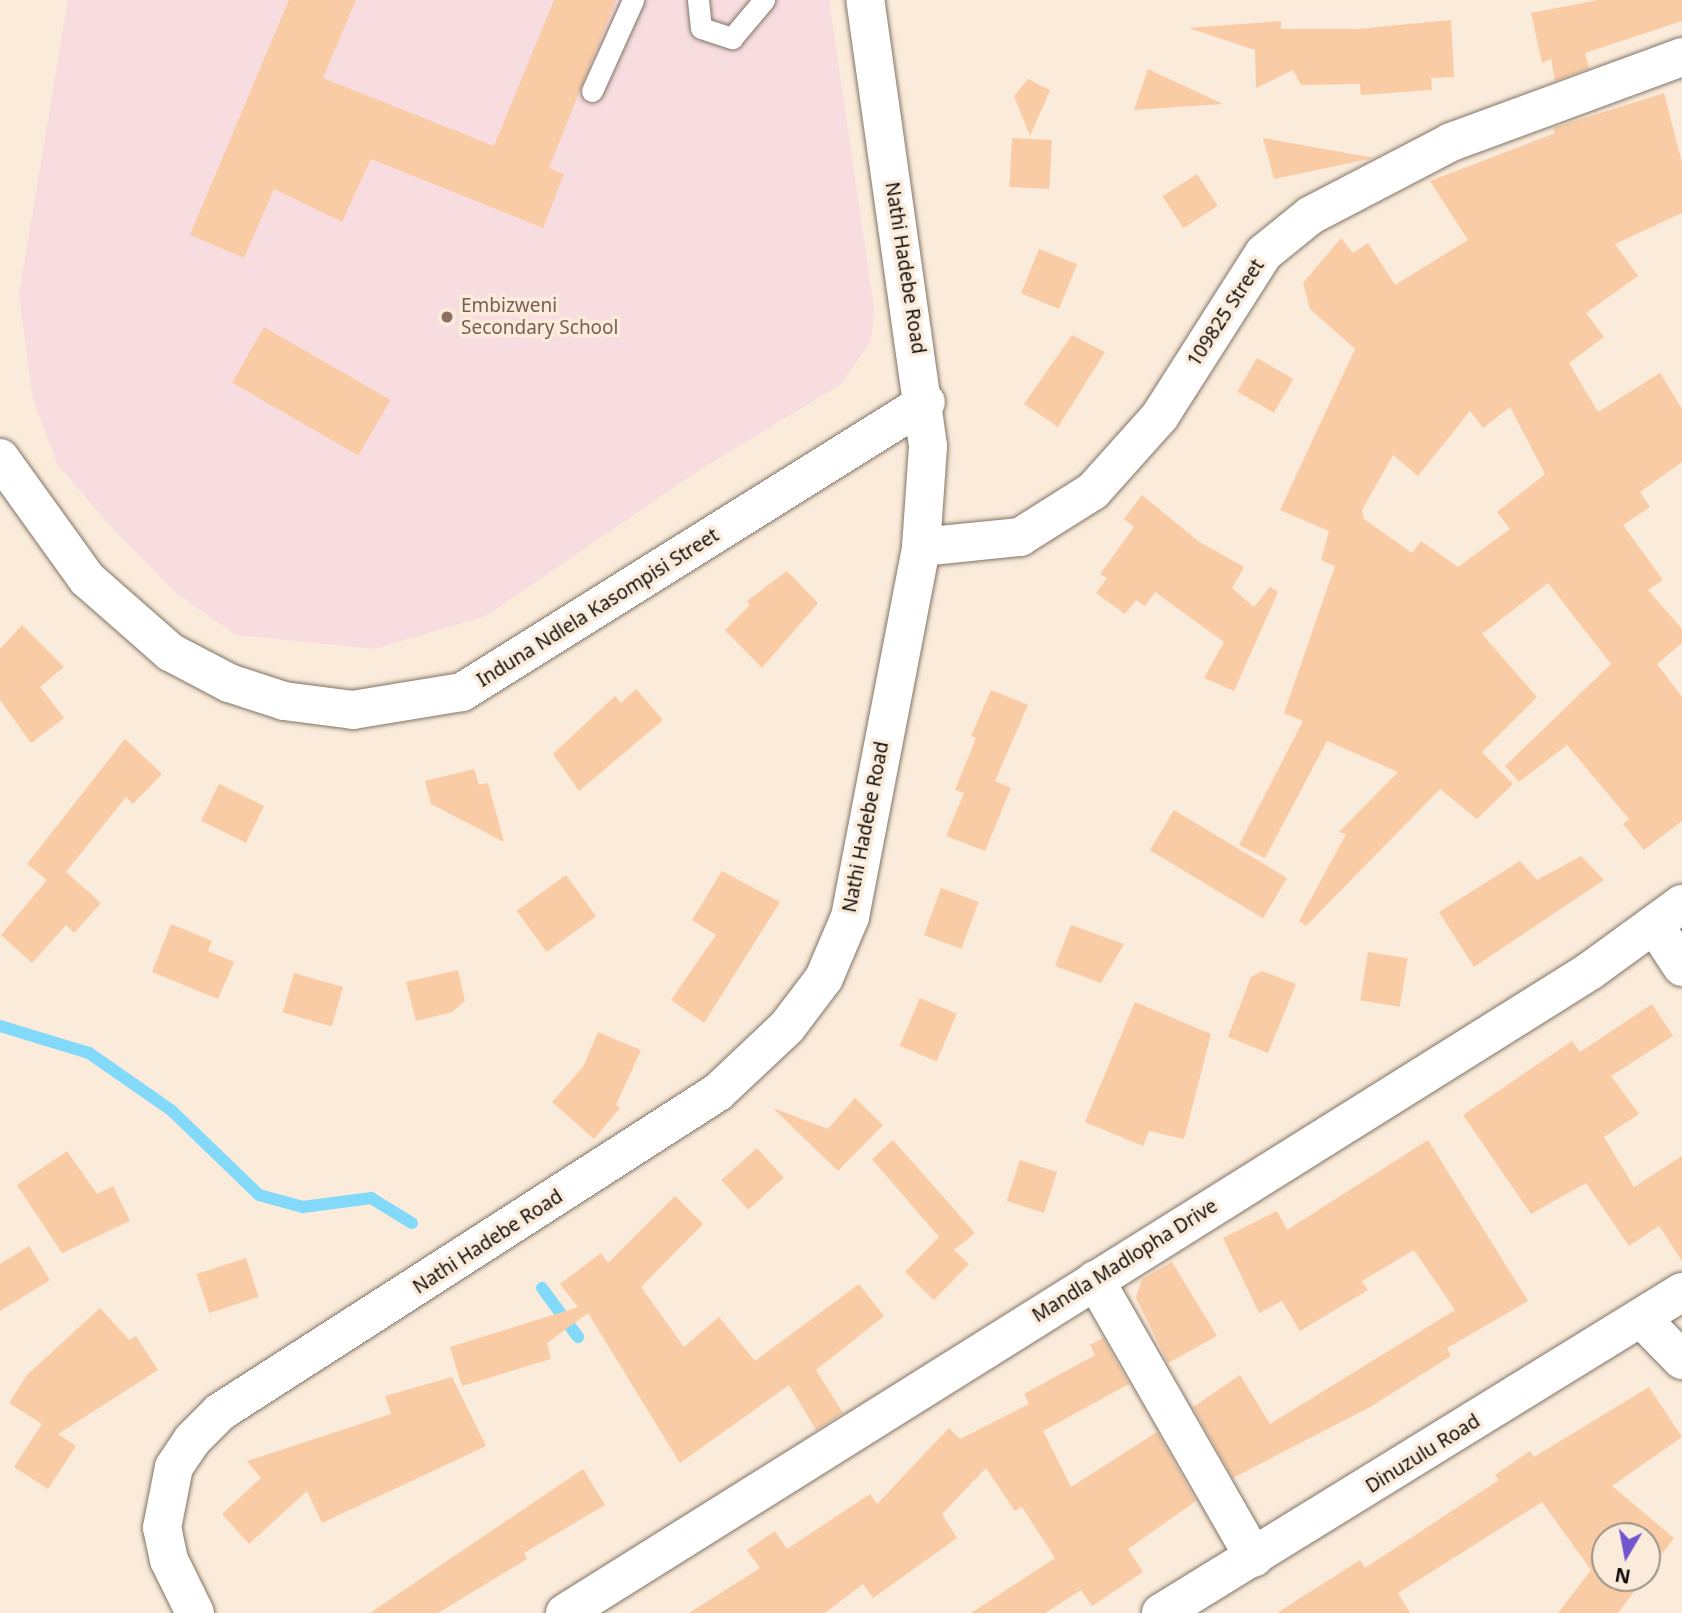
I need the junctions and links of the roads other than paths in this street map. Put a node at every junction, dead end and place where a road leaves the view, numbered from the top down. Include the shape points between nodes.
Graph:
1 (634, 0) edge
2 (698, 0) edge
3 (764, 0) edge
4 (865, 0) edge
5 (1682, 57) edge
6 (592, 91) dead end
7 (926, 402) junction
8 (0, 458) edge
9 (921, 548) junction
10 (1668, 915) edge
11 (1682, 967) edge
12 (1096, 1280) junction
13 (1682, 1292) edge
14 (1643, 1320) junction
15 (1682, 1360) edge
16 (1254, 1558) junction
17 (195, 1613) edge
18 (565, 1613) edge
19 (1161, 1613) edge

1 - 6 lane
2 - 3 lane via 701,28 732,38
4 - 7 street, Nathi Hadebe Road
5 - 9 street, 109825 Street via 1451,142 1311,215 1264,253 1160,416 1093,491 1020,537
7 - 8 street, Induna Ndlela Kasompisi Street via 462,692 417,704 353,710 273,697 229,683 170,652 87,579
7 - 9 street, Nathi Hadebe Road
9 - 17 street, Nathi Hadebe Road via 850,917 824,978 788,1027 718,1092 220,1412 201,1431 174,1467 162,1528 169,1560
10 - 11 street
10 - 12 street, Mandla Madlopha Drive
12 - 16 street
12 - 18 street, Mandla Madlopha Drive
13 - 14 street, Dinuzulu Road
14 - 15 street
14 - 16 street, Dinuzulu Road
16 - 19 street, Dinuzulu Road

